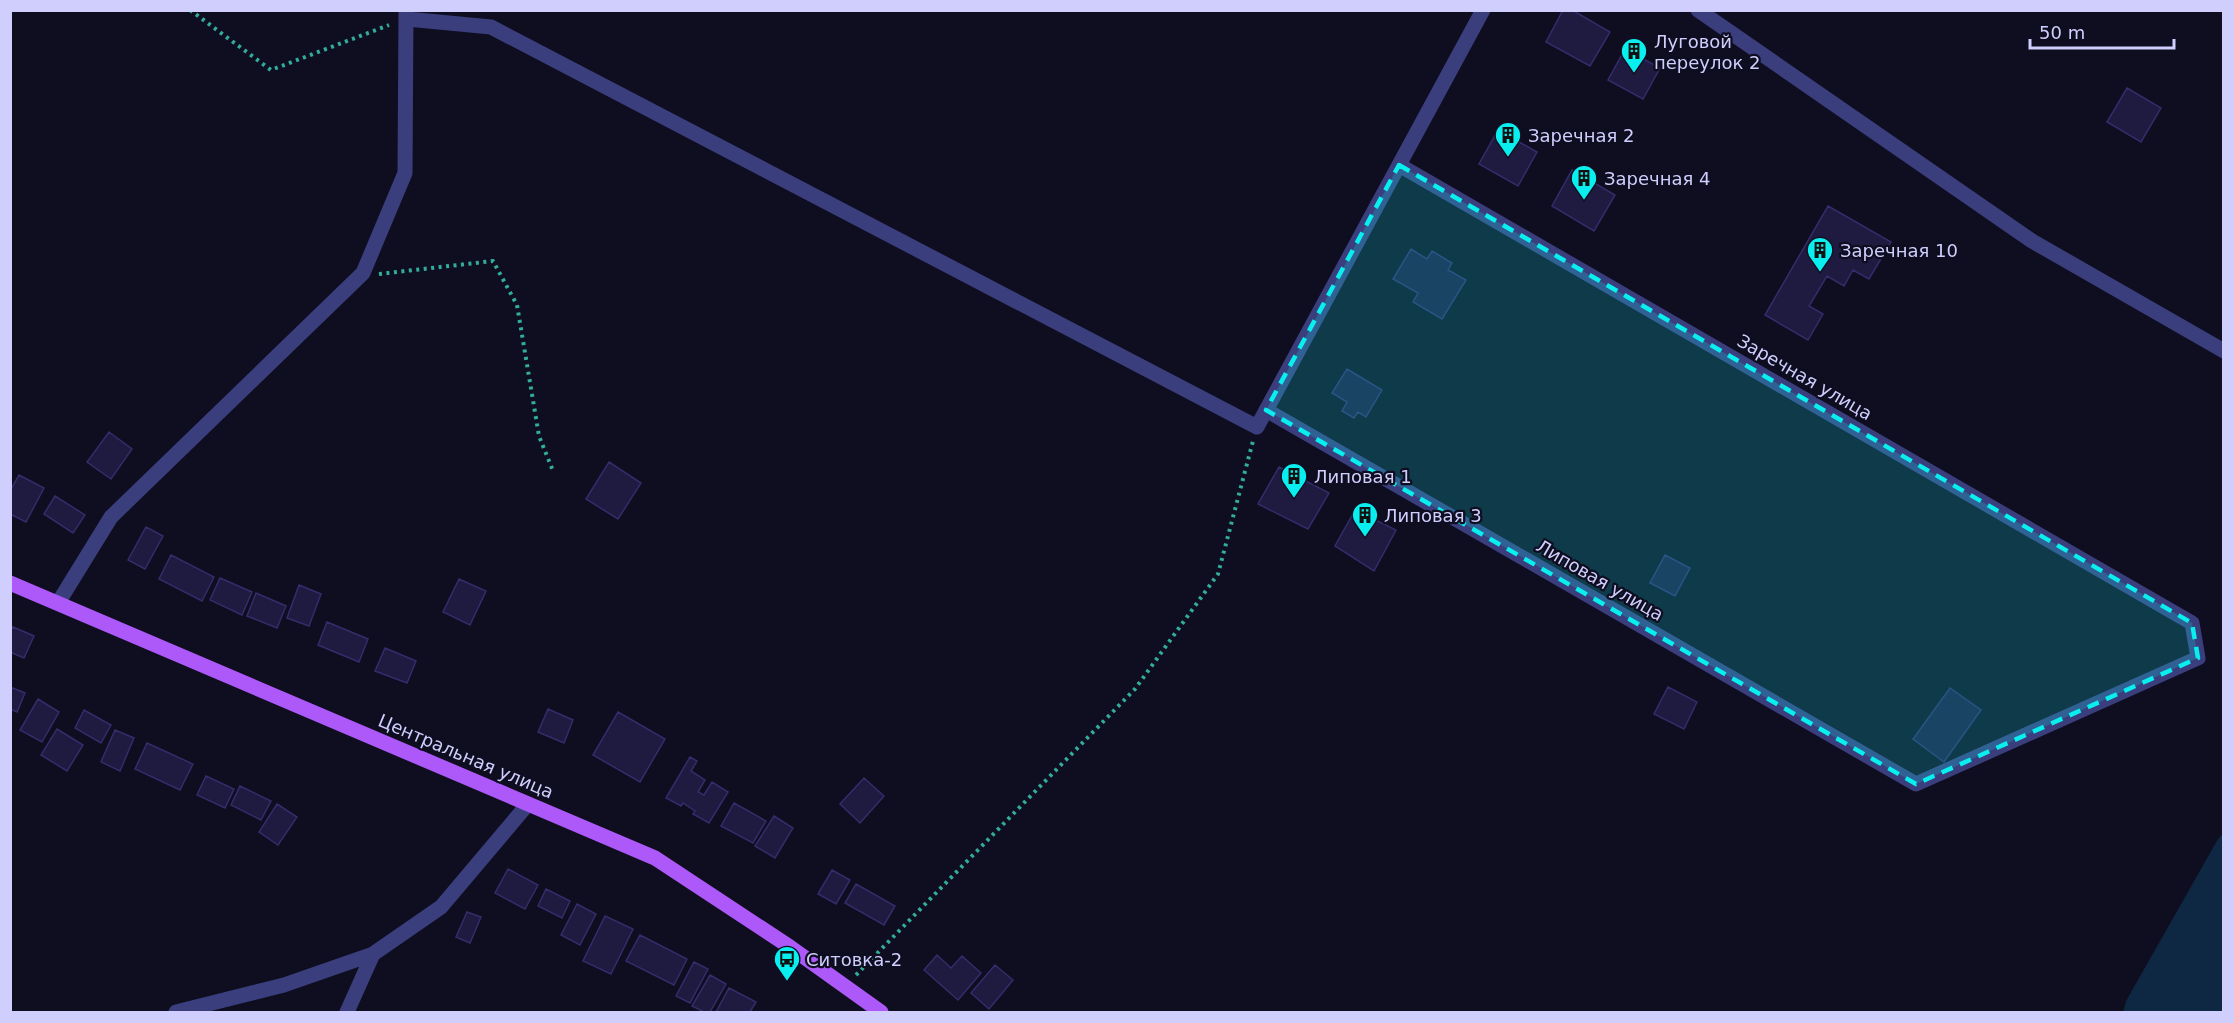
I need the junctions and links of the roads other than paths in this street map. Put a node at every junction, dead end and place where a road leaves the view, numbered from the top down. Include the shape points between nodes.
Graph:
1 (1483, 10) edge
2 (1698, 10) edge
3 (406, 15) edge
4 (1399, 165) junction
5 (2223, 351) edge
6 (1266, 411) junction
7 (10, 583) edge
8 (58, 603) junction
9 (1916, 784) joint
10 (528, 804) junction
11 (373, 954) junction
12 (176, 1012) edge
13 (347, 1012) edge
14 (881, 1012) edge

1 - 4 street
2 - 5 street via 2032,241
3 - 6 street via 490,27 1257,427
3 - 8 street via 405,173 361,276 111,517
4 - 6 street
4 - 9 street, Заречная улица via 2192,623 2198,658
6 - 9 street, Липовая улица
7 - 8 main road, Центральная улица
8 - 10 main road, Центральная улица
10 - 11 street via 441,907
10 - 14 main road, Центральная улица via 655,858
11 - 12 street via 284,985
11 - 13 street

